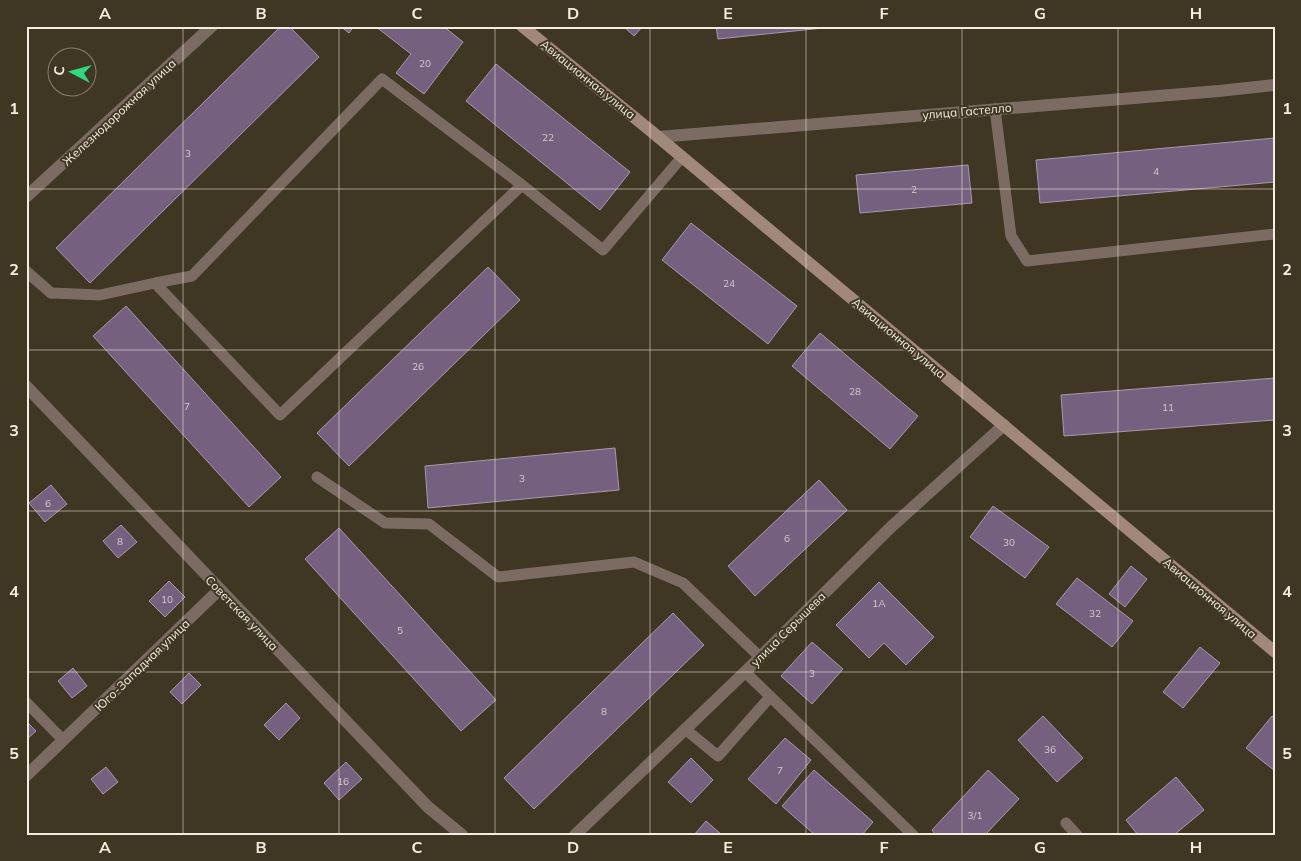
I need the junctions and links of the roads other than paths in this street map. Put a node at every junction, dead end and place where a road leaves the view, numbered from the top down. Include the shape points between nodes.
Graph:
1 (212, 26) edge
2 (522, 26) edge
3 (1275, 85) edge
4 (995, 109) junction
5 (658, 137) junction
6 (682, 157) junction
7 (522, 185) junction
8 (26, 196) edge
9 (1275, 234) edge
10 (26, 271) edge
11 (154, 283) junction
12 (26, 386) edge
13 (1004, 425) junction
14 (317, 476) dead end
15 (220, 590) junction
16 (1275, 652) edge
17 (760, 657) junction
18 (745, 672) junction
19 (770, 697) junction
20 (26, 702) edge
21 (685, 729) junction
22 (63, 740) junction
23 (26, 776) edge
24 (1066, 822) dead end
25 (462, 835) edge
26 (575, 835) edge
27 (913, 835) edge
28 (1076, 835) edge

1 - 8 street, Железнодорожная улица
2 - 5 street, Авиационная улица
3 - 4 street, улица Гастелло
4 - 5 street, улица Гастелло
4 - 9 lane via 1011,236 1027,261
5 - 6 street, Авиационная улица
6 - 7 lane via 603,250
6 - 13 street, Авиационная улица
7 - 11 lane via 382,79 192,276
7 - 11 lane via 280,415
10 - 11 lane via 51,292 100,295
12 - 15 street, Советская улица
13 - 16 street, Авиационная улица
13 - 17 street, улица Серышева via 890,528
14 - 17 lane via 386,523 429,524 498,577 634,562 683,583
15 - 22 street, Юго-Западная улица
15 - 25 street, Советская улица via 428,807
17 - 18 street, улица Серышева
18 - 19 lane
18 - 21 street, улица Серышева
19 - 21 lane via 718,756
19 - 27 lane
20 - 22 lane
21 - 26 street, улица Серышева
22 - 23 street, Юго-Западная улица
24 - 28 lane

